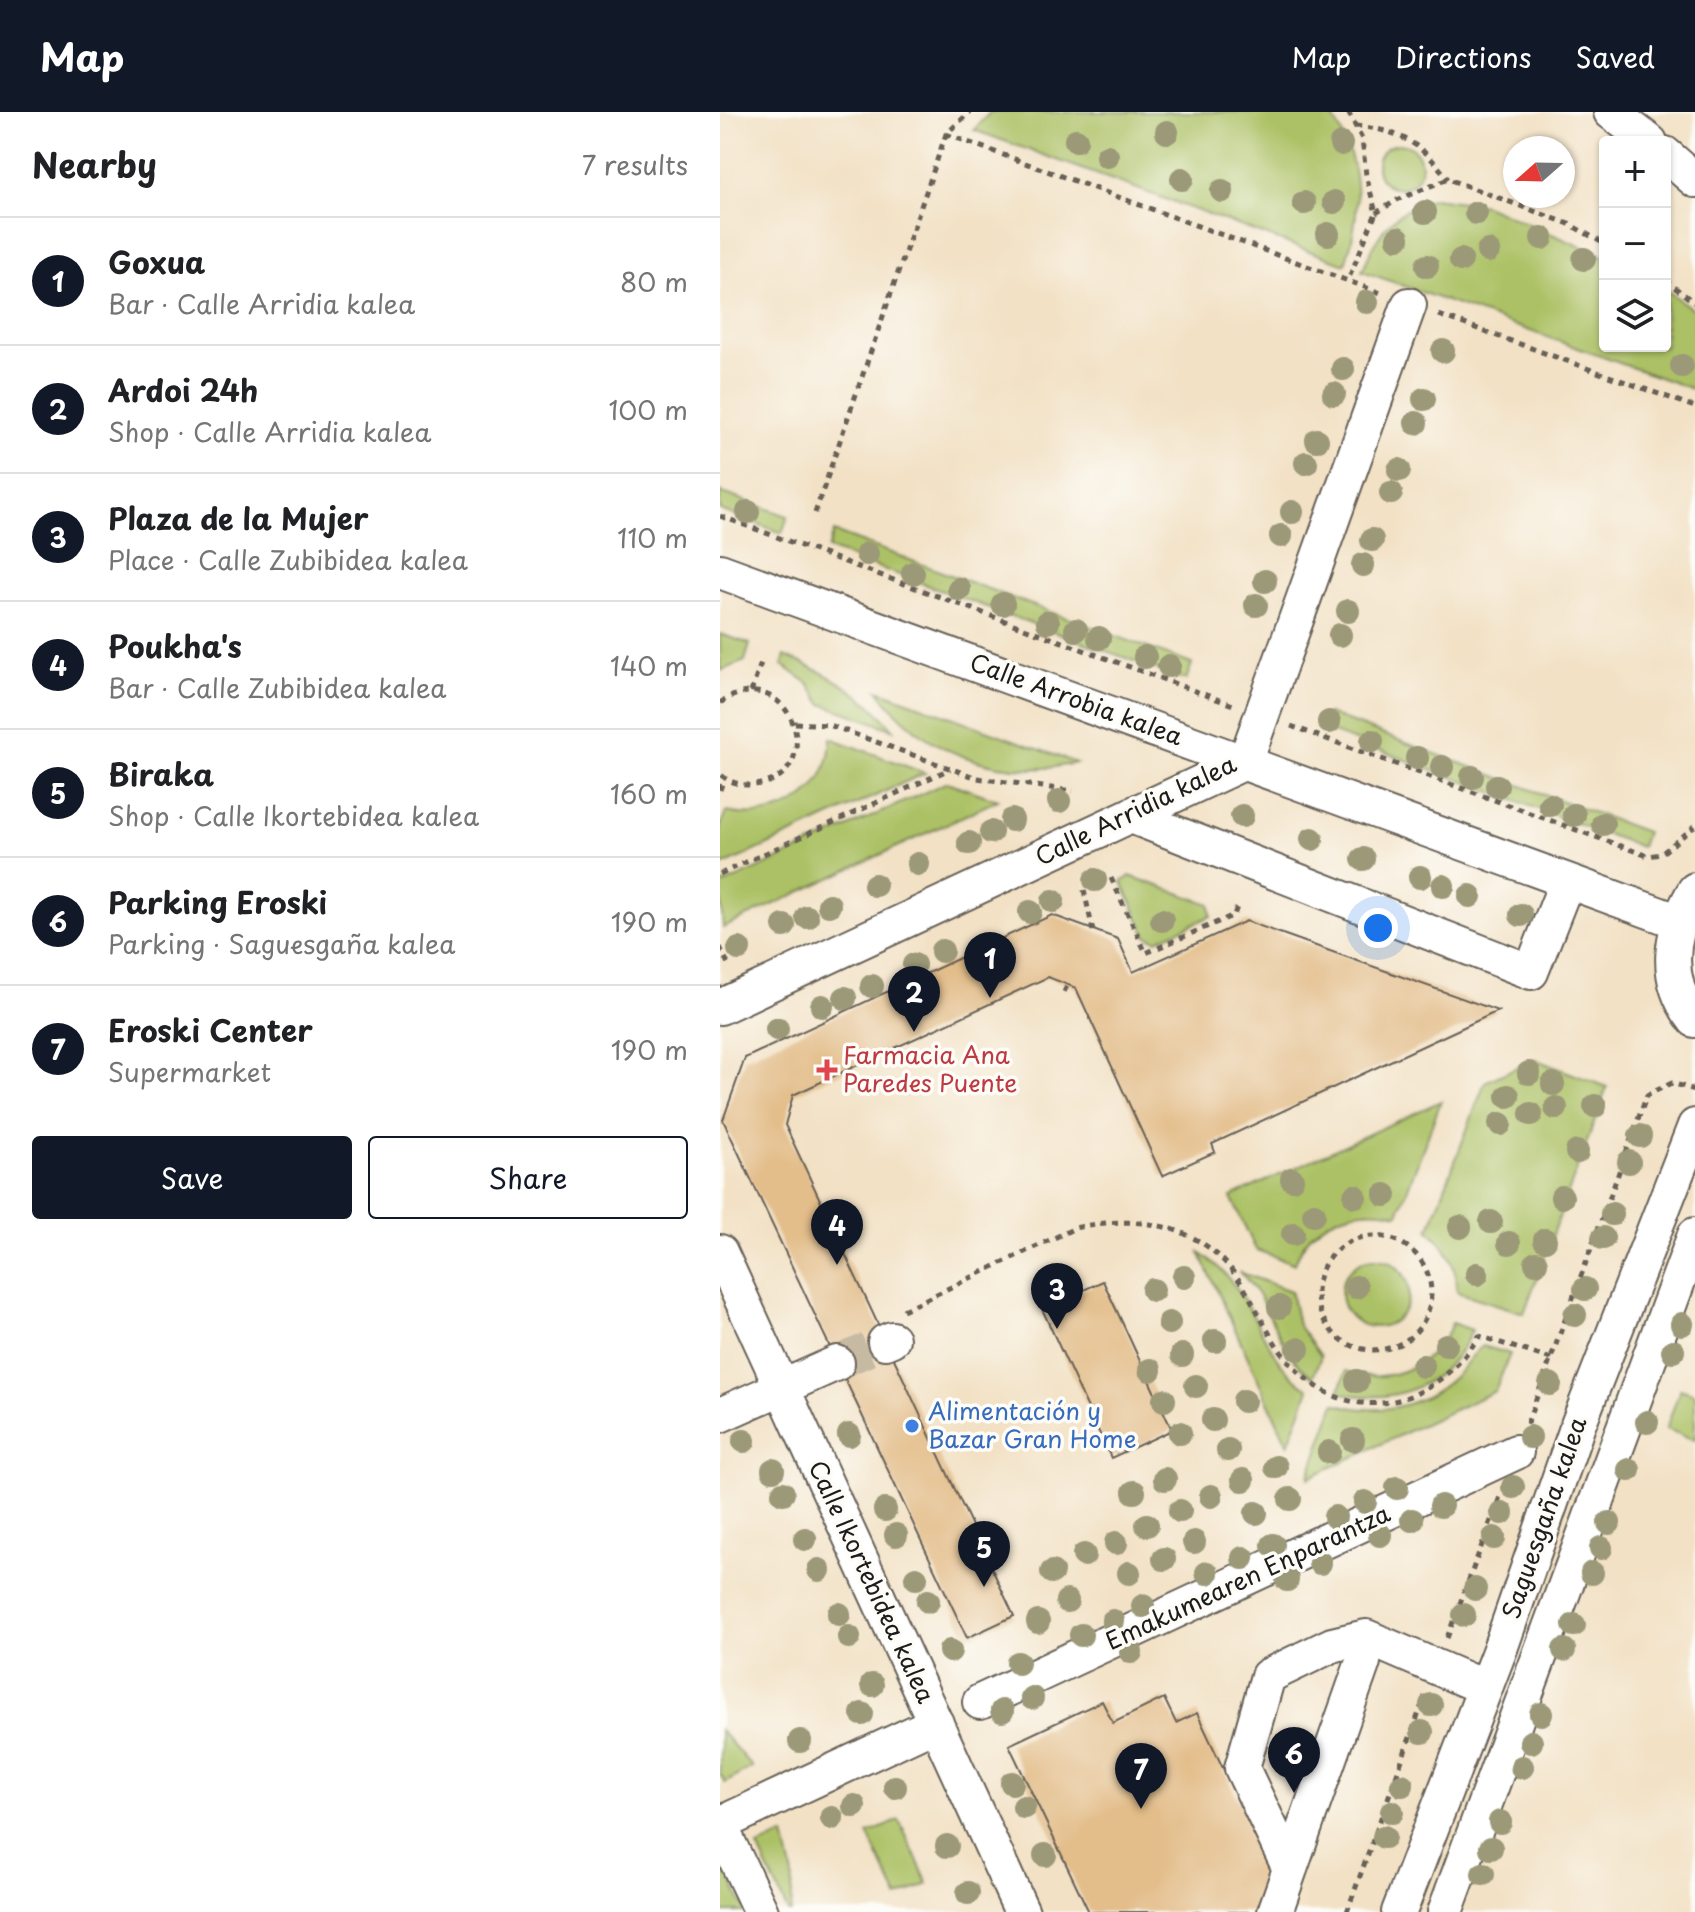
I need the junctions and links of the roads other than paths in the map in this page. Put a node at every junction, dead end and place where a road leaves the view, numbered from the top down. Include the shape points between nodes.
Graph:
1 (1611, 112) edge
2 (1642, 136) edge
3 (1671, 159) edge
4 (1695, 180) edge
5 (1409, 305) road end
6 (720, 571) edge
7 (1245, 762) junction
8 (1131, 816) junction
9 (1567, 881) junction
10 (1695, 890) edge
11 (1677, 921) junction
12 (728, 994) edge
13 (1695, 1020) edge
14 (1695, 1126) edge
15 (1695, 1235) edge
16 (720, 1252) edge
17 (837, 1363) tunnel mouth
18 (782, 1387) junction
19 (720, 1415) edge
20 (1516, 1452) dead end
21 (1366, 1637) junction
22 (1485, 1688) junction
23 (980, 1702) dead end
24 (936, 1723) junction
25 (720, 1824) edge
26 (1290, 1869) junction
27 (761, 1912) edge
28 (1022, 1912) edge
29 (1275, 1912) edge
30 (1399, 1912) edge
31 (1445, 1912) edge

1 - 2 street
3 - 4 street
5 - 7 street, Calle Arridia kalea
6 - 7 street, Calle Arrobia kalea
7 - 8 street, Calle Arridia kalea
7 - 9 street, Calle Arrobia kalea
8 - 9 street via 1531,972
8 - 12 street, Calle Arridia kalea
9 - 11 street, Calle Arrobia kalea
10 - 11 street
11 - 13 street via 1672,965
14 - 22 street, Saguesgaña kalea via 1578,1425
15 - 31 street, Saguesgaña kalea
16 - 18 street, Calle Ikortebidea kalea
17 - 18 street
18 - 19 street
18 - 24 street, Calle Ikortebidea kalea
20 - 23 street, Emakumearen Enparantza
21 - 22 street
21 - 26 street via 1363,1662
21 - 26 street via 1332,1645 1268,1676 1242,1768
22 - 30 street, Saguesgaña kalea
24 - 25 street
24 - 28 street, Calle Ikortebidea kalea
25 - 27 street
26 - 29 street

